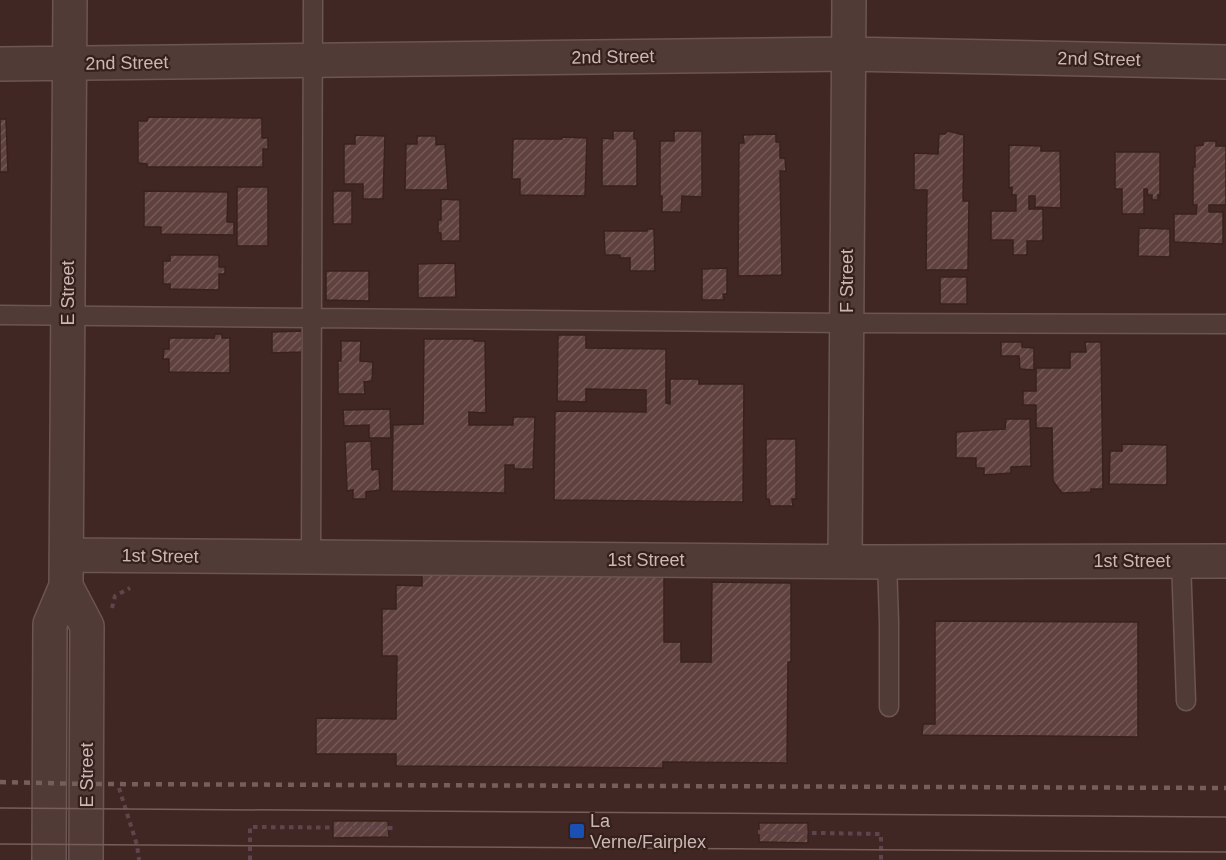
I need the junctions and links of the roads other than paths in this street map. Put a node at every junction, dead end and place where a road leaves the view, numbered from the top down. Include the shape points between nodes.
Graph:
1 (70, 0) edge
2 (313, 0) edge
3 (849, 0) edge
4 (848, 54) junction
5 (312, 61) junction
6 (1226, 62) edge
7 (0, 64) edge
8 (69, 64) junction
9 (0, 315) edge
10 (68, 315) junction
11 (312, 318) junction
12 (847, 322) junction
13 (1226, 324) edge
14 (311, 557) junction
15 (845, 561) junction
16 (1181, 561) junction
17 (1226, 561) edge
18 (886, 562) junction
19 (66, 571) junction
20 (1186, 701) dead end
21 (889, 707) dead end
22 (49, 860) edge
23 (86, 860) edge

1 - 8 street, E Street
2 - 5 lane
3 - 4 street, F Street
4 - 5 street, 2nd Street
4 - 6 street, 2nd Street
4 - 12 street, F Street
5 - 8 street, 2nd Street
5 - 11 lane
7 - 8 street, 2nd Street
8 - 10 street, E Street
9 - 10 lane
10 - 11 lane
10 - 19 street, E Street
11 - 12 lane
11 - 14 lane
12 - 13 lane
12 - 15 street, F Street
14 - 15 street, 1st Street
14 - 19 street, 1st Street
15 - 18 street, 1st Street
16 - 17 street, 1st Street
16 - 18 street, 1st Street
16 - 20 lane
18 - 21 lane
19 - 22 street, E Street via 50,624
19 - 23 street, E Street via 87,626

